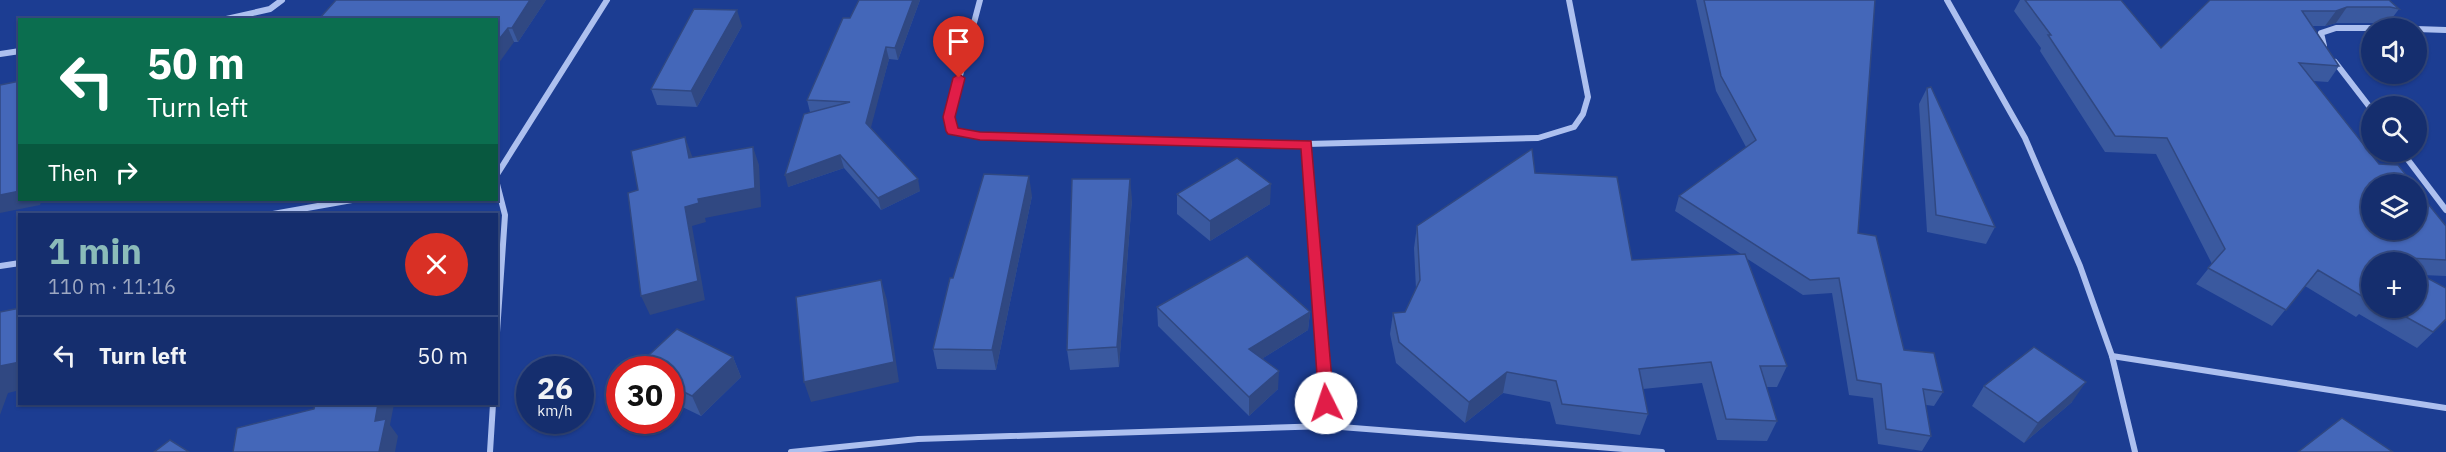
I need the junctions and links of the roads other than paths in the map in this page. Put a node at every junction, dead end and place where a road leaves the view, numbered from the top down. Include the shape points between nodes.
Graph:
1 (282, 0) edge
2 (607, 0) edge
3 (980, 0) edge
4 (1569, 0) edge
5 (1947, 0) edge
6 (231, 18) edge
7 (2361, 28) edge
8 (2427, 29) edge
9 (2446, 30) edge
10 (18, 51) edge
11 (0, 54) edge
12 (2361, 96) edge
13 (1307, 144) junction
14 (2410, 162) edge
15 (498, 175) edge
16 (498, 186) edge
17 (346, 201) edge
18 (2446, 210) edge
19 (279, 213) edge
20 (18, 263) edge
21 (0, 266) edge
22 (498, 317) edge
23 (2112, 356) junction
24 (493, 405) edge
25 (2446, 408) edge
26 (1328, 426) junction
27 (490, 452) edge
28 (791, 452) edge
29 (1662, 452) edge
30 (2135, 452) edge

1 - 6 street via 270,9
2 - 15 street
3 - 13 street via 949,117 952,131 980,136
4 - 13 street via 1588,97 1574,127 1538,138
5 - 23 street via 2025,138 2080,266
7 - 12 street via 2336,28 2321,33 2322,44
8 - 9 street
10 - 11 street
13 - 26 street
14 - 18 street
16 - 22 street via 505,215
17 - 19 street
20 - 21 street
23 - 25 street
23 - 30 street
24 - 27 street
26 - 28 street via 918,439
26 - 29 street

